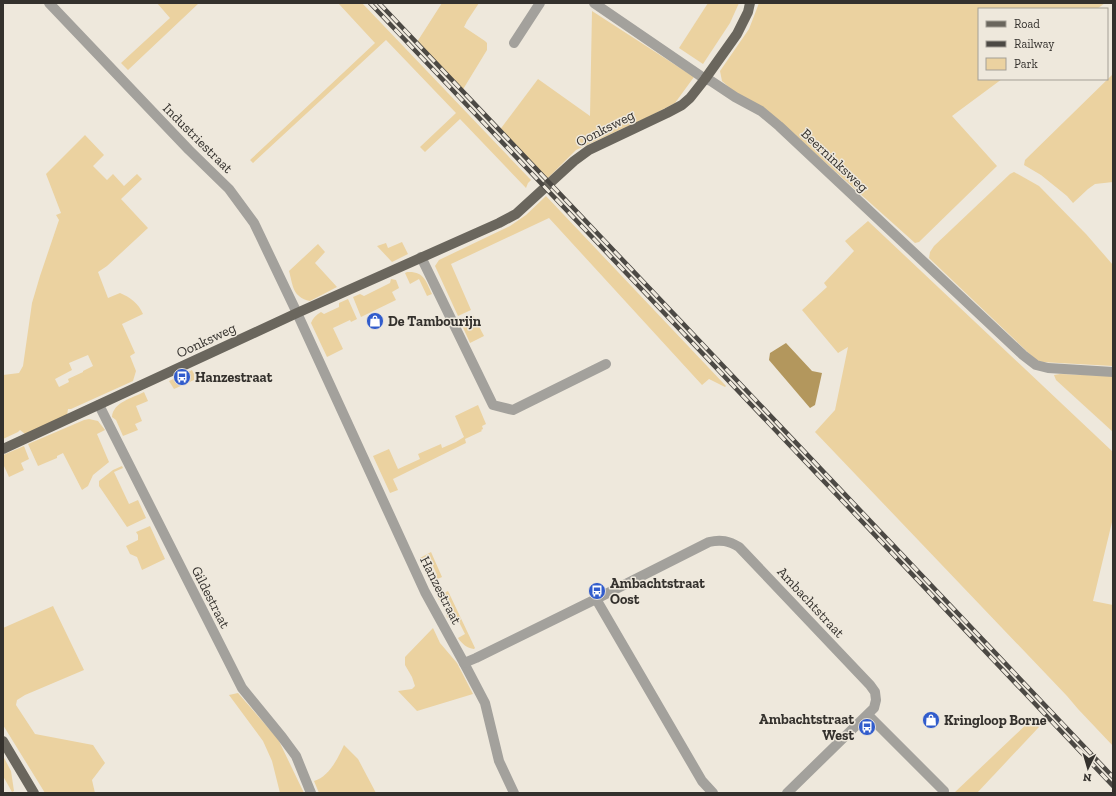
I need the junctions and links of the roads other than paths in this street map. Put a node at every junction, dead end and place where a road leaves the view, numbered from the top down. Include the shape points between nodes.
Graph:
1 (49, 3) edge
2 (540, 3) edge
3 (594, 3) edge
4 (750, 3) edge
5 (514, 43) dead end
6 (705, 79) junction
7 (421, 257) junction
8 (297, 313) junction
9 (606, 364) dead end
10 (1113, 372) edge
11 (99, 405) junction
12 (3, 449) edge
13 (596, 599) junction
14 (464, 663) junction
15 (868, 715) junction
16 (3, 741) edge
17 (944, 791) dead end
18 (34, 793) edge
19 (311, 793) edge
20 (514, 793) edge
21 (713, 793) edge
22 (787, 793) edge

1 - 8 street, Industriestraat via 229,189 254,223
2 - 5 street
3 - 6 street, Beerninksweg
4 - 6 main road, Oonksweg via 737,34
6 - 7 main road, Oonksweg via 682,105 589,150 516,214
6 - 10 street, Beerninksweg via 761,111 779,126 1036,365
7 - 8 main road, Oonksweg
7 - 9 street via 493,405 513,410
8 - 11 main road, Oonksweg
8 - 14 street, Hanzestraat via 425,592
11 - 12 main road, Oonksweg
11 - 19 street, Gildestraat via 242,688 296,756
13 - 14 street, Ambachtstraat
13 - 15 street, Ambachtstraat via 709,542 724,540 732,543 739,547 870,685 876,700
13 - 21 street via 702,781
14 - 20 street, Hanzestraat via 485,703 499,761
15 - 17 street
15 - 22 street, Ambachtstraat
16 - 18 main road

